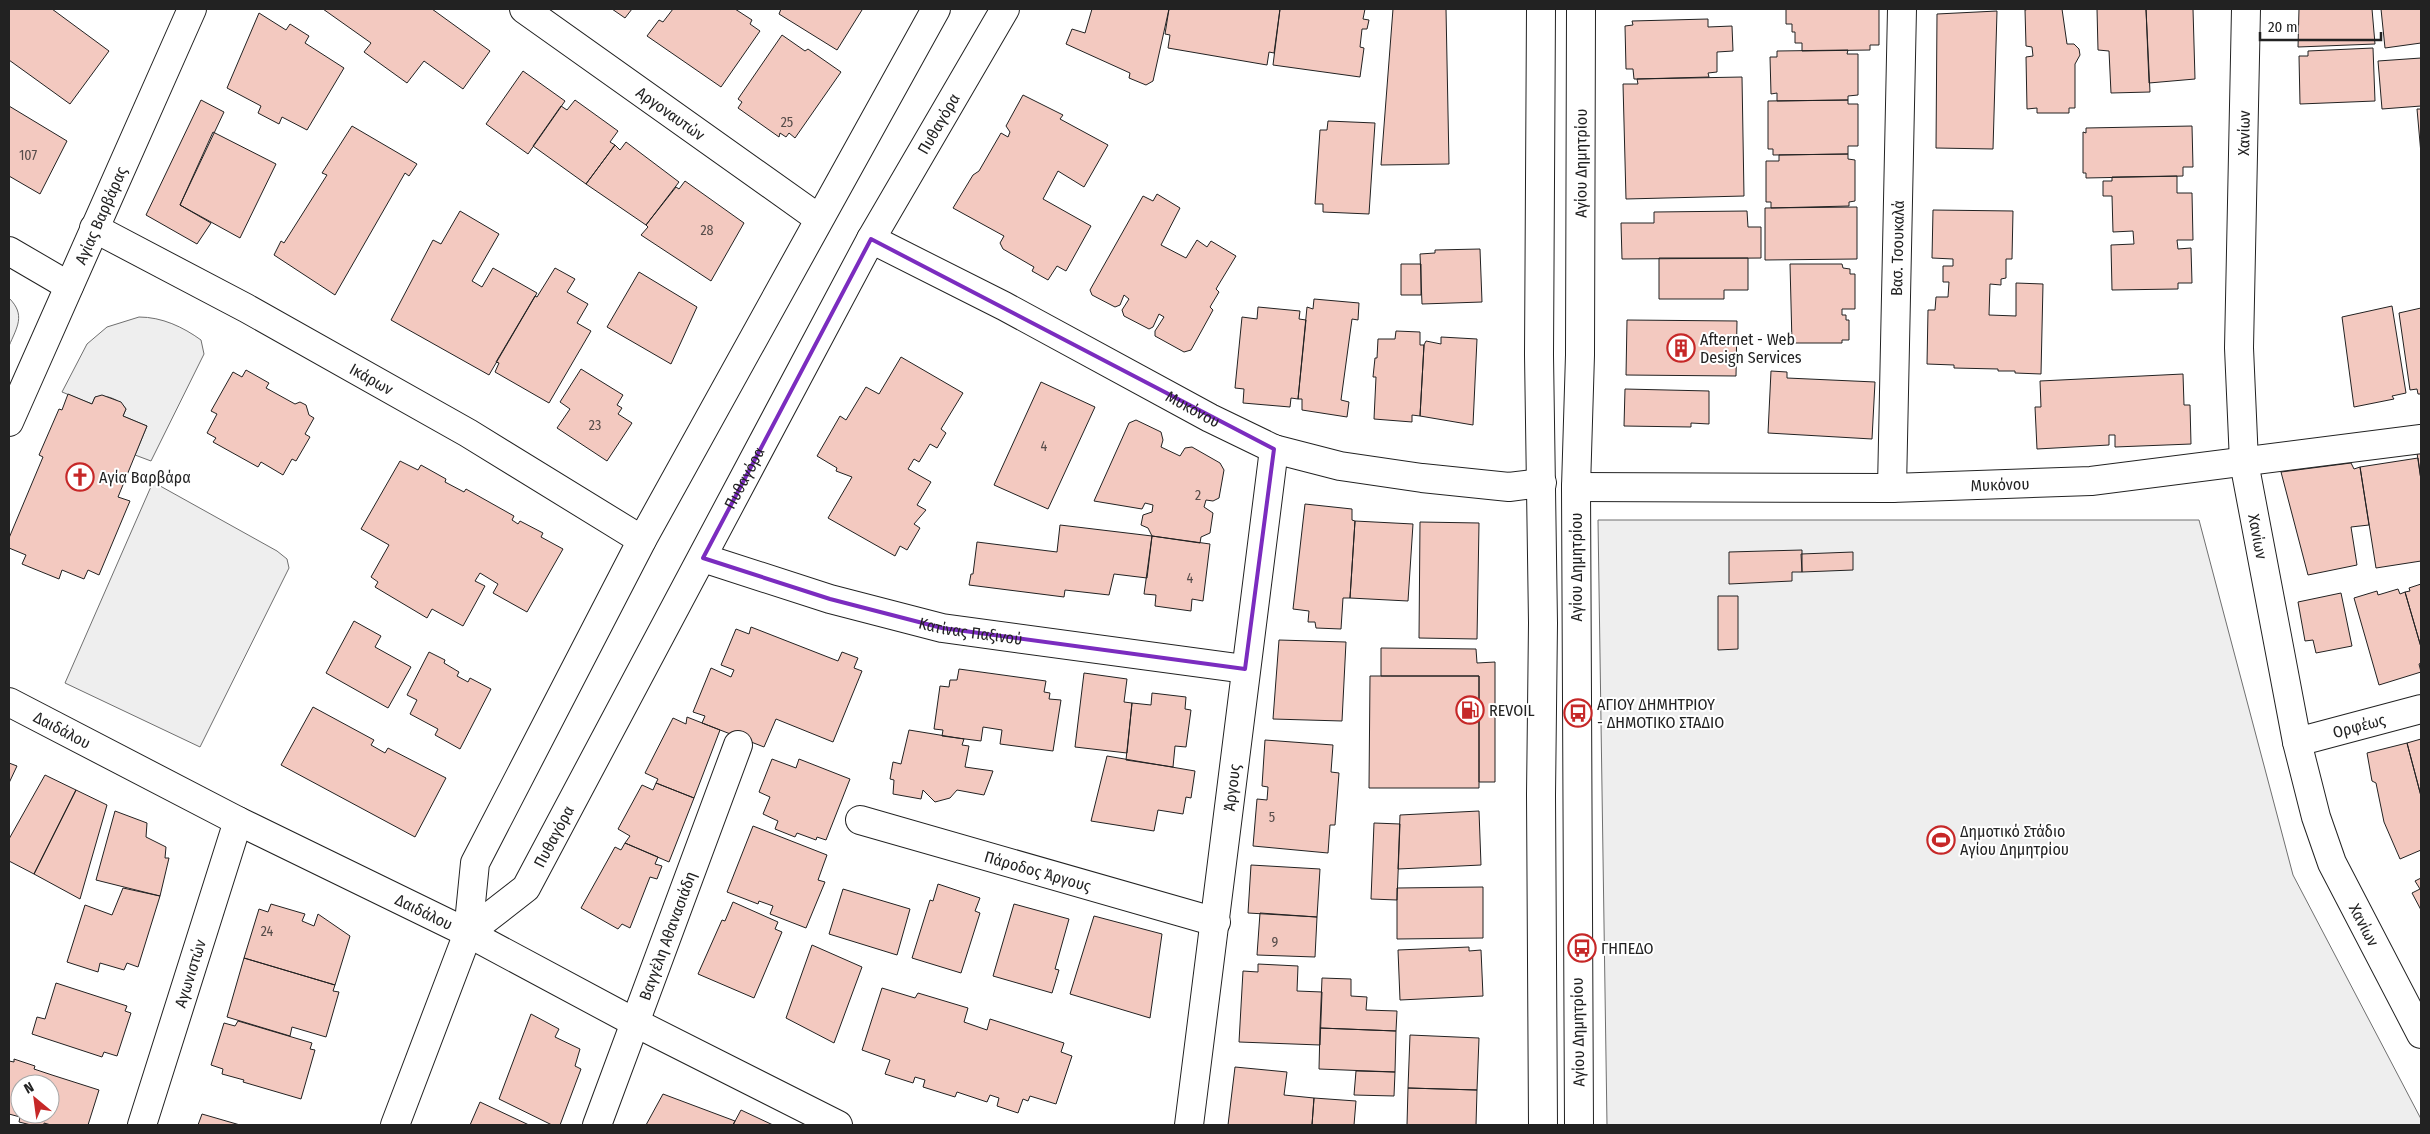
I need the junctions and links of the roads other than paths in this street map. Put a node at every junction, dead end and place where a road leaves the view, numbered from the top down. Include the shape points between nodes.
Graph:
1 (192, 9) edge
2 (524, 9) edge
3 (936, 9) edge
4 (1005, 9) edge
5 (1541, 9) edge
6 (1581, 9) edge
7 (1902, 9) edge
8 (2246, 9) edge
9 (818, 218) junction
10 (94, 228) junction
11 (871, 239) junction
12 (9, 251) edge
13 (69, 286) junction
14 (9, 422) edge
15 (2421, 439) edge
16 (1274, 449) junction
17 (2244, 462) junction
18 (1542, 483) junction
19 (1576, 487) junction
20 (1892, 488) junction
21 (642, 540) junction
22 (703, 558) junction
23 (1245, 669) junction
24 (9, 702) edge
25 (2421, 709) edge
26 (2296, 742) junction
27 (738, 745) dead end
28 (860, 820) dead end
29 (238, 822) junction
30 (1216, 922) junction
31 (468, 933) junction
32 (634, 1022) junction
33 (2421, 1034) edge
34 (142, 1125) edge
35 (395, 1125) edge
36 (598, 1125) edge
37 (838, 1125) edge
38 (1189, 1125) edge
39 (1543, 1125) edge
40 (1579, 1125) edge

1 - 10 street, Αγίας Βαρβάρας
2 - 9 street, Αργοναυτών
3 - 9 street
4 - 11 street, Πυθαγόρα
5 - 18 street, Αγίου Δημητρίου via 1539,355
6 - 19 street, Αγίου Δημητρίου via 1580,354
7 - 20 street, Βασ. Τσουκαλά
8 - 17 street, Χανίων via 2239,348
9 - 21 street
10 - 13 street, Αγίας Βαρβάρας
10 - 21 street, Ικάρων via 246,308 468,433
11 - 16 street, Μυκόνου
11 - 22 street, Πυθαγόρα
12 - 13 street
13 - 14 street, Αγίας Βαρβάρας
15 - 17 street, Μυκόνου
16 - 18 street, Μυκόνου via 1340,466 1422,478 1509,487
16 - 23 street, Άργους
17 - 20 street, Μυκόνου via 2091,481
17 - 26 street, Χανίων
18 - 39 street, Αγίου Δημητρίου
19 - 20 street, Μυκόνου
19 - 40 street, Αγίου Δημητρίου
21 - 31 street via 476,863
22 - 23 street, Κατίνας Παξινού via 830,599 942,628
22 - 31 street, Πυθαγόρα via 526,888
23 - 30 street, Άργους
24 - 29 street, Δαιδάλου
25 - 26 street, Ορφέως
26 - 33 street, Χανίων via 2332,863
27 - 32 street, Βαγγέλη Αθανασιάδη
28 - 30 street, Πάροδος Άργους
29 - 31 street, Δαιδάλου
29 - 34 street, Αγωνιστών
30 - 38 street, Άργους
31 - 32 street, Δαιδάλου
31 - 35 street
32 - 36 street, Βαγγέλη Αθανασιάδη
32 - 37 street, Δαιδάλου

